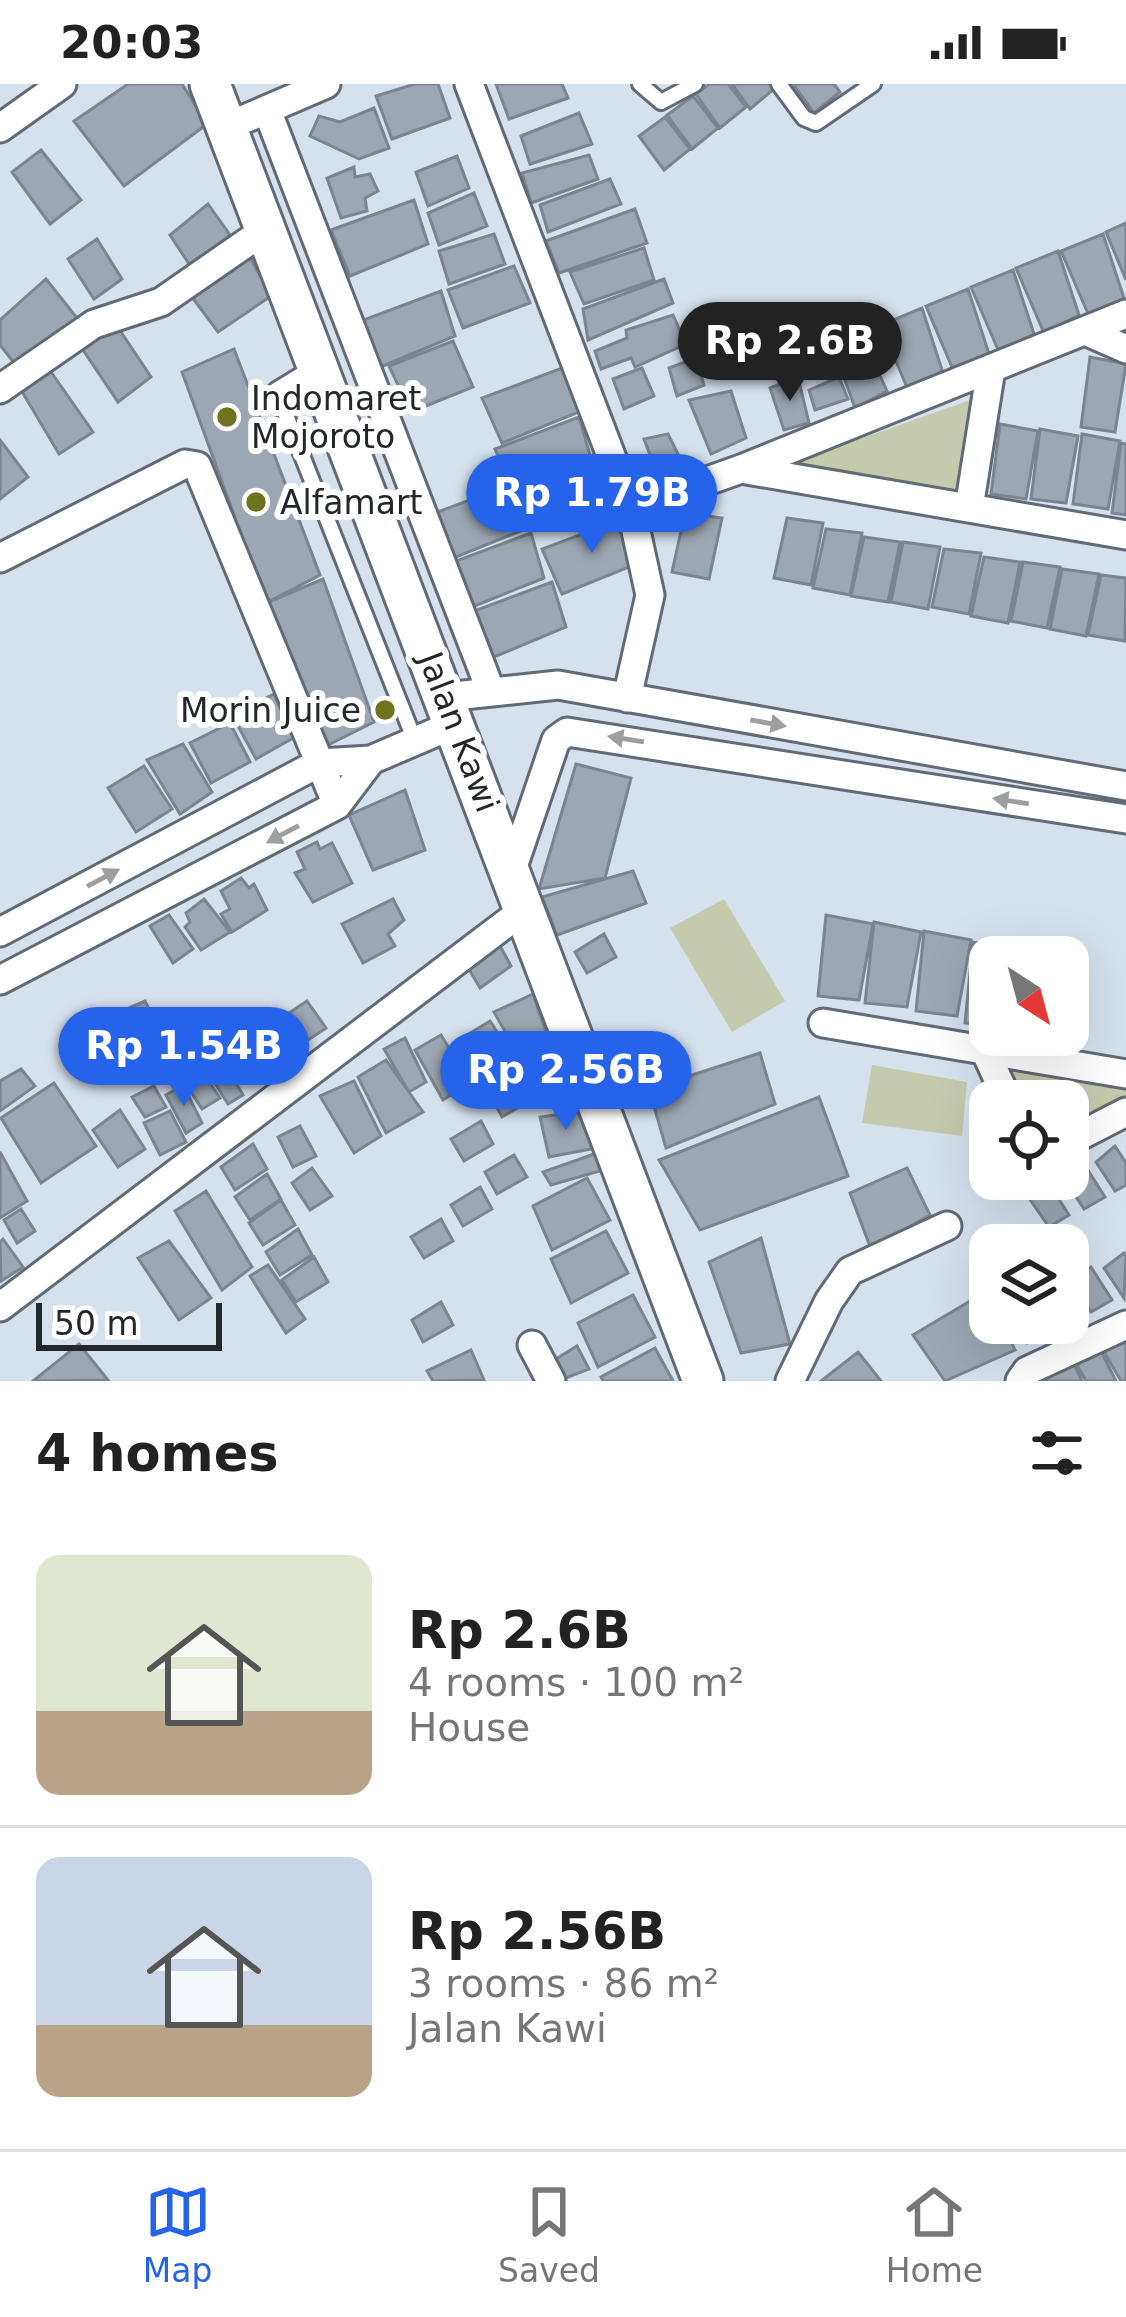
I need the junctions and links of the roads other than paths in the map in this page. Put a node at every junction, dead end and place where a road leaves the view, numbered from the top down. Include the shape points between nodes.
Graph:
1 (62, 84) edge
2 (210, 84) edge
3 (326, 84) edge
4 (469, 84) edge
5 (640, 84) edge
6 (695, 84) edge
7 (779, 84) edge
8 (873, 84) edge
9 (267, 110) junction
10 (226, 127) junction
11 (0, 128) edge
12 (265, 230) junction
13 (1126, 314) edge
14 (1085, 331) junction
15 (1126, 349) edge
16 (317, 366) junction
17 (991, 369) junction
18 (0, 389) edge
19 (742, 470) junction
20 (632, 508) junction
21 (969, 508) junction
22 (1126, 535) edge
23 (0, 559) edge
24 (490, 689) junction
25 (627, 698) junction
26 (450, 710) junction
27 (715, 713) junction
28 (415, 741) junction
29 (710, 751) junction
30 (371, 760) junction
31 (319, 763) junction
32 (1126, 786) edge
33 (337, 806) junction
34 (1126, 820) edge
35 (512, 870) junction
36 (525, 909) junction
37 (0, 932) edge
38 (0, 980) edge
39 (823, 1023) dead end
40 (969, 1050) edge
41 (1006, 1056) edge
42 (1126, 1074) edge
43 (1126, 1112) edge
44 (1089, 1131) edge
45 (947, 1226) dead end
46 (0, 1307) edge
47 (1126, 1325) edge
48 (532, 1345) dead end
49 (551, 1381) edge
50 (703, 1381) edge
51 (790, 1381) edge
52 (1020, 1381) edge

1 - 11 street
2 - 10 main road, Jalan Kawi
3 - 9 street
4 - 20 street
5 - 6 lane via 661,102
7 - 8 lane via 816,123
9 - 10 street
9 - 24 street
10 - 12 main road, Jalan Kawi
12 - 16 main road, Jalan Kawi
12 - 18 street via 161,302 94,324
13 - 14 street
14 - 15 street
14 - 17 street
16 - 26 main road, Jalan Kawi
16 - 28 lane via 276,390
17 - 19 street
17 - 21 street
19 - 20 street
19 - 21 street
20 - 25 street via 650,595
21 - 22 street
23 - 31 street via 168,472 197,466
24 - 25 street via 558,685
24 - 26 street
25 - 27 street
26 - 28 street
26 - 35 main road, Jalan Kawi
27 - 29 street
27 -> 32 street
28 - 30 street
34 -> 29 street
29 -> 35 street via 561,735
30 - 31 street
30 - 33 street
31 - 33 street
37 -> 31 street
33 -> 38 street
35 - 36 main road, Jalan Kawi
36 - 46 street
36 - 50 main road, Jalan Kawi
39 - 40 street
41 - 42 street
43 - 44 street
45 - 51 street via 850,1271
47 - 52 street
48 - 49 street

